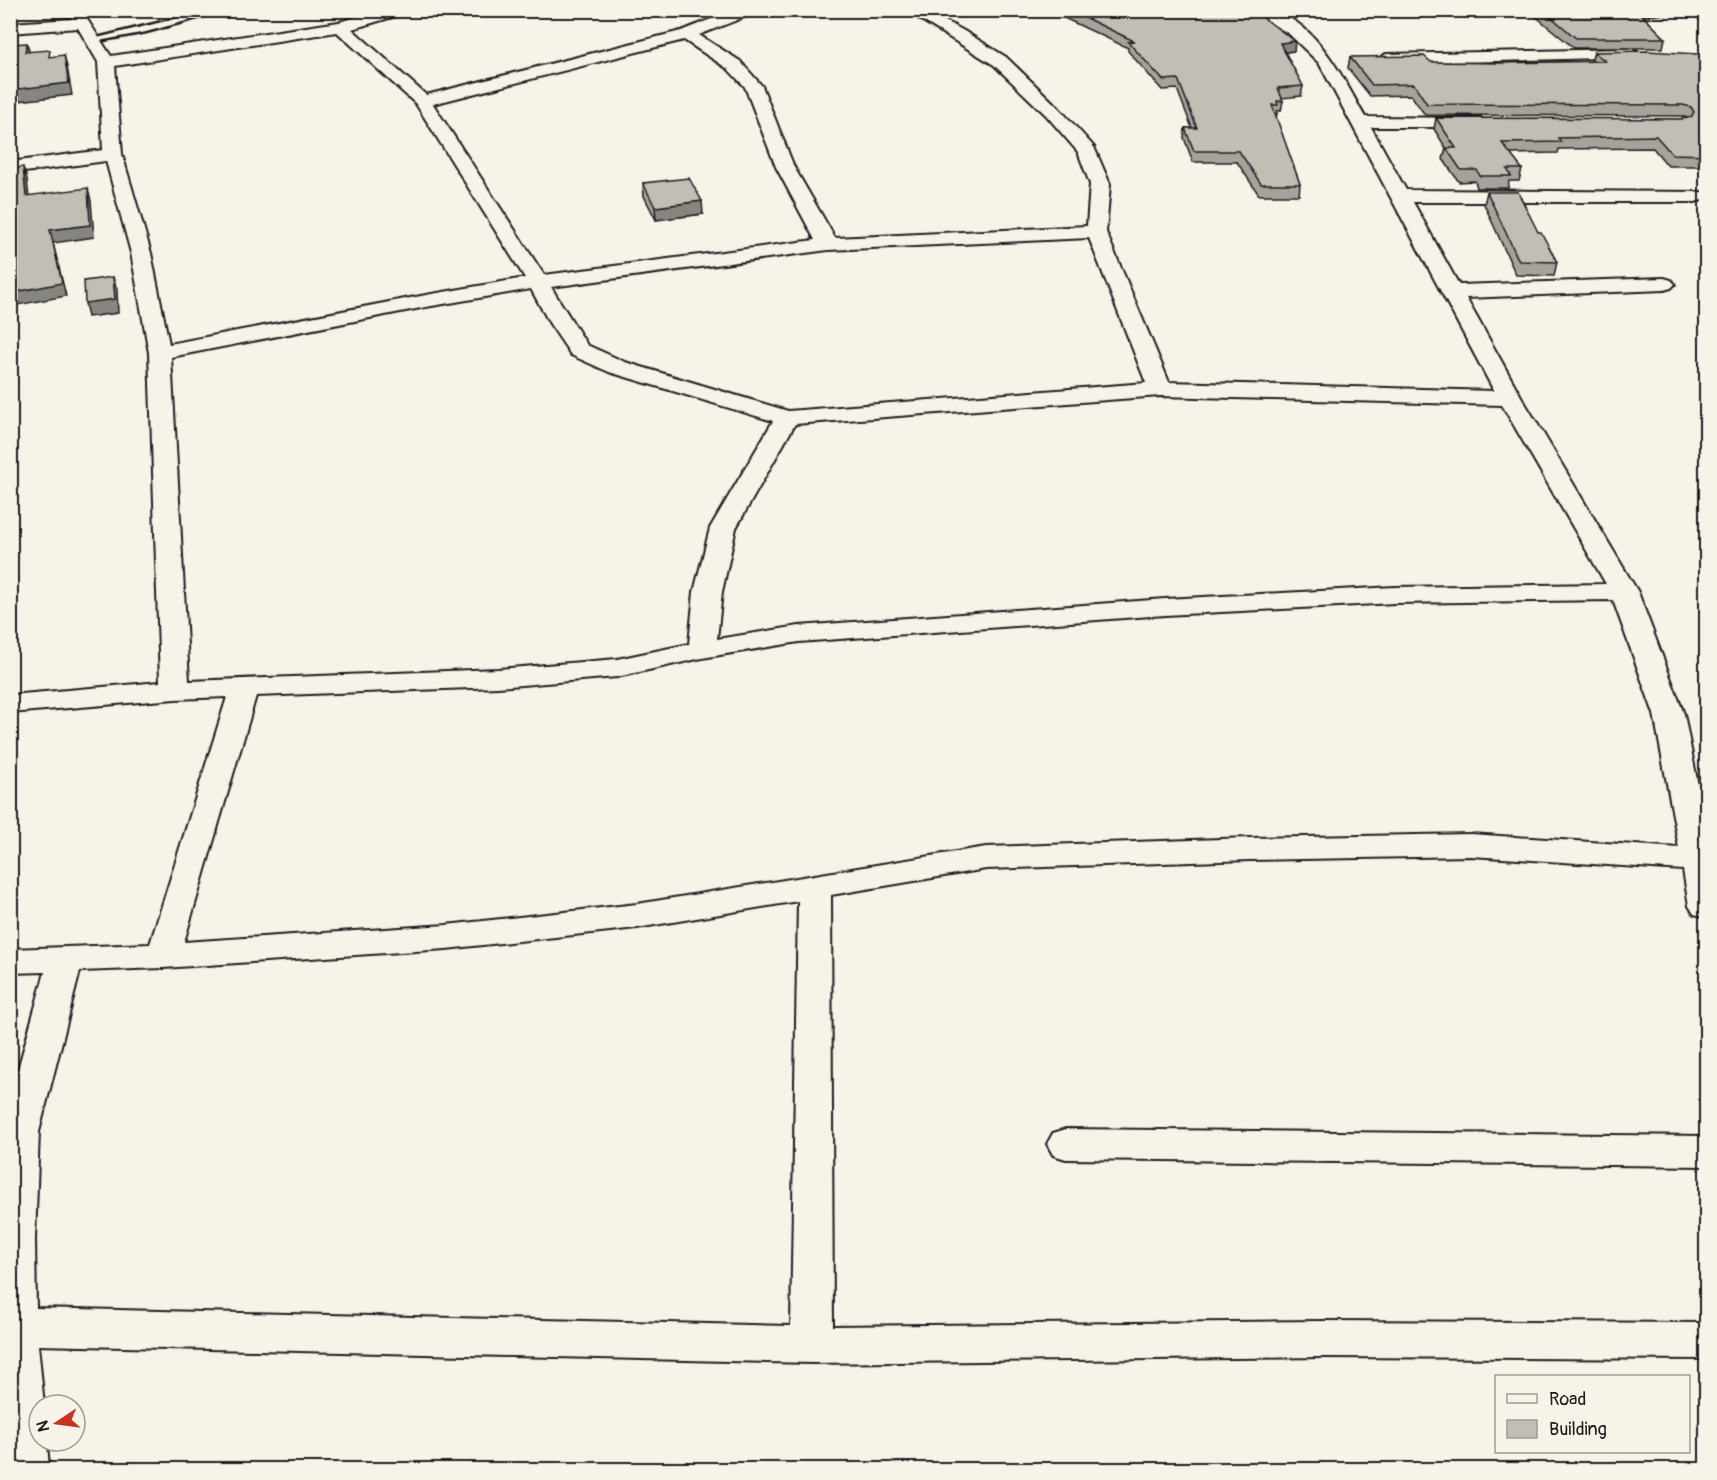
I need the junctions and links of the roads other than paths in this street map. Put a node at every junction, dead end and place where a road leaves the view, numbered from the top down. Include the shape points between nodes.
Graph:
1 (222, 10) edge
2 (400, 10) edge
3 (749, 10) edge
4 (912, 10) edge
5 (1261, 11) edge
6 (83, 24) edge
7 (342, 27) junction
8 (10, 28) edge
9 (687, 34) junction
10 (1644, 54) edge
11 (1373, 60) edge
12 (106, 62) junction
13 (423, 101) junction
14 (1361, 122) junction
15 (1492, 122) edge
16 (113, 154) junction
17 (10, 168) edge
18 (1400, 196) junction
19 (1695, 196) dead end
20 (1096, 232) junction
21 (828, 244) junction
22 (538, 282) junction
23 (1664, 284) dead end
24 (1452, 292) junction
25 (160, 353) junction
26 (1160, 389) junction
27 (1510, 398) junction
28 (787, 418) junction
29 (1624, 592) junction
30 (702, 650) junction
31 (244, 688) junction
32 (175, 690) junction
33 (10, 704) edge
34 (1696, 860) junction
35 (815, 886) junction
36 (1707, 906) edge
37 (163, 956) junction
38 (66, 960) junction
39 (10, 961) edge
40 (1066, 1144) dead end
41 (1707, 1151) edge
42 (16, 1326) junction
43 (1707, 1341) edge
44 (812, 1346) junction
45 (27, 1470) edge

1 - 6 lane via 146,30
2 - 7 street
3 - 9 street
4 - 20 street via 1000,61 1087,151 1100,184
5 - 14 street via 1285,22 1338,61
6 - 8 street
6 - 12 street
7 - 12 street
7 - 13 street
9 - 13 street
9 - 21 street via 734,65 753,86 785,167
10 - 11 street
12 - 16 street
13 - 22 street
14 - 15 street
14 - 18 street
16 - 17 street
16 - 25 street via 141,253
18 - 19 street
18 - 24 street
20 - 21 street
20 - 26 street
21 - 22 street
22 - 25 street
22 - 28 street via 579,350 617,367
23 - 24 street
24 - 27 street
25 - 32 street
26 - 27 street
26 - 28 street
27 - 29 street
28 - 30 street via 723,528 708,592
29 - 30 street via 1395,595 1154,608 799,634
29 - 34 street via 1669,714
30 - 31 street via 617,668 498,678
31 - 32 street
31 - 37 street
32 - 33 street
34 - 35 street via 1471,845 1239,849 986,858
34 - 36 street
35 - 37 street via 637,916 446,938
35 - 44 street
37 - 38 street
38 - 39 street
38 - 42 street via 20,1132
40 - 41 street
42 - 44 street
42 - 45 street
43 - 44 street via 1323,1339

